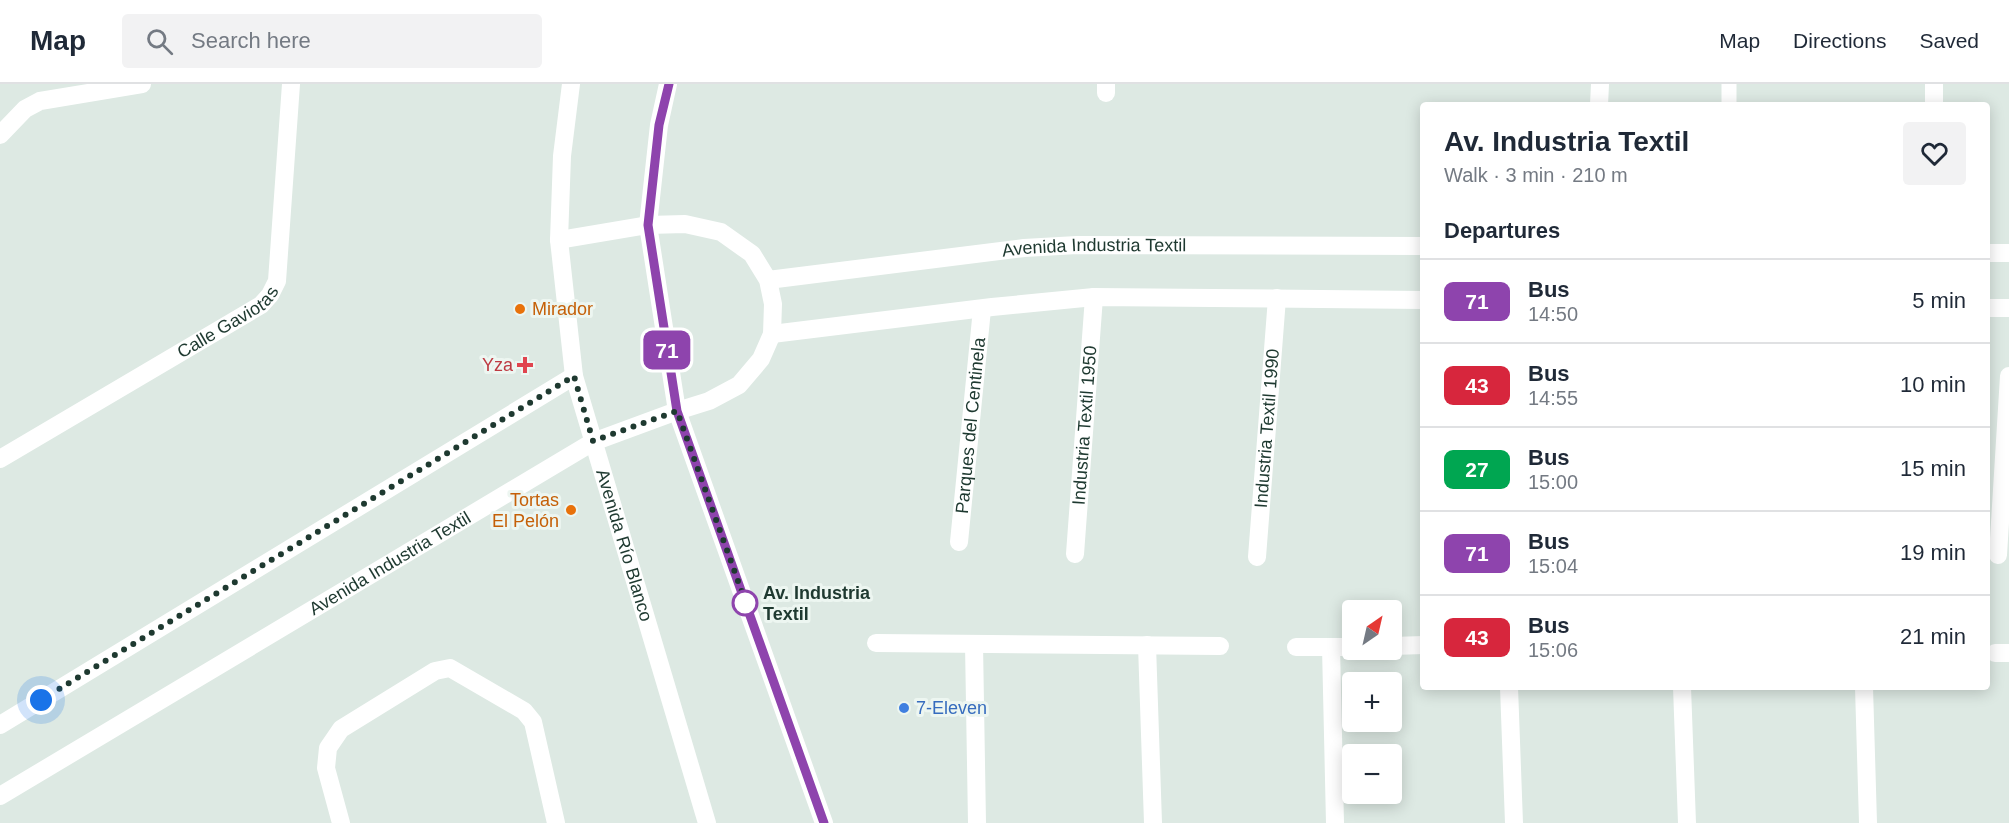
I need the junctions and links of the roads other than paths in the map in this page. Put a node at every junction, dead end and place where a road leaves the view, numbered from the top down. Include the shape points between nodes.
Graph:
1 (142, 84) edge
2 (291, 84) edge
3 (571, 84) edge
4 (669, 84) edge
5 (1600, 84) edge
6 (1729, 84) edge
7 (1934, 84) edge
8 (1599, 102) edge
9 (1729, 102) edge
10 (1934, 102) edge
11 (0, 135) edge
12 (648, 225) junction
13 (559, 240) junction
14 (1420, 246) edge
15 (1990, 253) edge
16 (2009, 253) edge
17 (768, 280) junction
18 (1094, 297) junction
19 (1277, 298) junction
20 (1420, 300) edge
21 (1990, 308) edge
22 (2009, 308) edge
23 (982, 309) junction
24 (772, 334) junction
25 (574, 376) junction
26 (2009, 376) edge
27 (677, 411) junction
28 (593, 441) junction
29 (0, 459) edge
30 (959, 542) dead end
31 (1075, 554) dead end
32 (1998, 555) dead end
33 (1257, 557) dead end
34 (876, 643) dead end
35 (974, 644) junction
36 (1147, 645) junction
37 (1420, 645) edge
38 (1220, 646) dead end
39 (1342, 646) edge
40 (1402, 646) edge
41 (1296, 647) dead end
42 (1331, 647) junction
43 (1509, 690) edge
44 (1682, 690) edge
45 (1864, 690) edge
46 (0, 725) edge
47 (0, 796) edge
48 (341, 823) edge
49 (556, 823) edge
50 (707, 823) edge
51 (824, 823) edge
52 (977, 823) edge
53 (1153, 823) edge
54 (1335, 823) edge
55 (1514, 823) edge
56 (1687, 823) edge
57 (1868, 823) edge

1 - 11 street via 40,101 25,109
2 - 29 street, Calle Gaviotas via 277,281 270,295 261,305
3 - 13 street, Avenida Río Blanco via 562,156
4 - 12 street via 659,125
5 - 8 street
6 - 9 lane
7 - 10 street
12 - 13 street, Avenida Industria Textil
12 - 17 street, Avenida Industria Textil via 685,224 722,232 752,255
12 - 27 street
13 - 25 street, Avenida Río Blanco
14 - 17 street, Avenida Industria Textil via 1077,245
15 - 16 street
17 - 24 street, Avenida Industria Textil via 773,304
18 - 19 street
18 - 23 street
18 - 31 street, Industria Textil 1950
19 - 20 street
19 - 33 street, Industria Textil 1990
21 - 22 street
23 - 24 street
23 - 30 street, Parques del Centinela
24 - 27 street, Avenida Industria Textil via 761,359 739,385
25 - 28 street, Avenida Río Blanco
25 - 46 street
26 - 32 street
27 - 28 street, Avenida Industria Textil
27 - 51 street
28 - 47 street, Avenida Industria Textil
28 - 50 street, Avenida Río Blanco
34 - 35 street
35 - 36 street
35 - 52 street
36 - 38 street
36 - 53 street
37 - 40 street
39 - 42 street
41 - 42 street
42 - 54 street
43 - 55 street
44 - 56 street
45 - 57 street
48 - 49 street via 326,768 328,748 341,729 435,671 450,668 524,711 534,722

